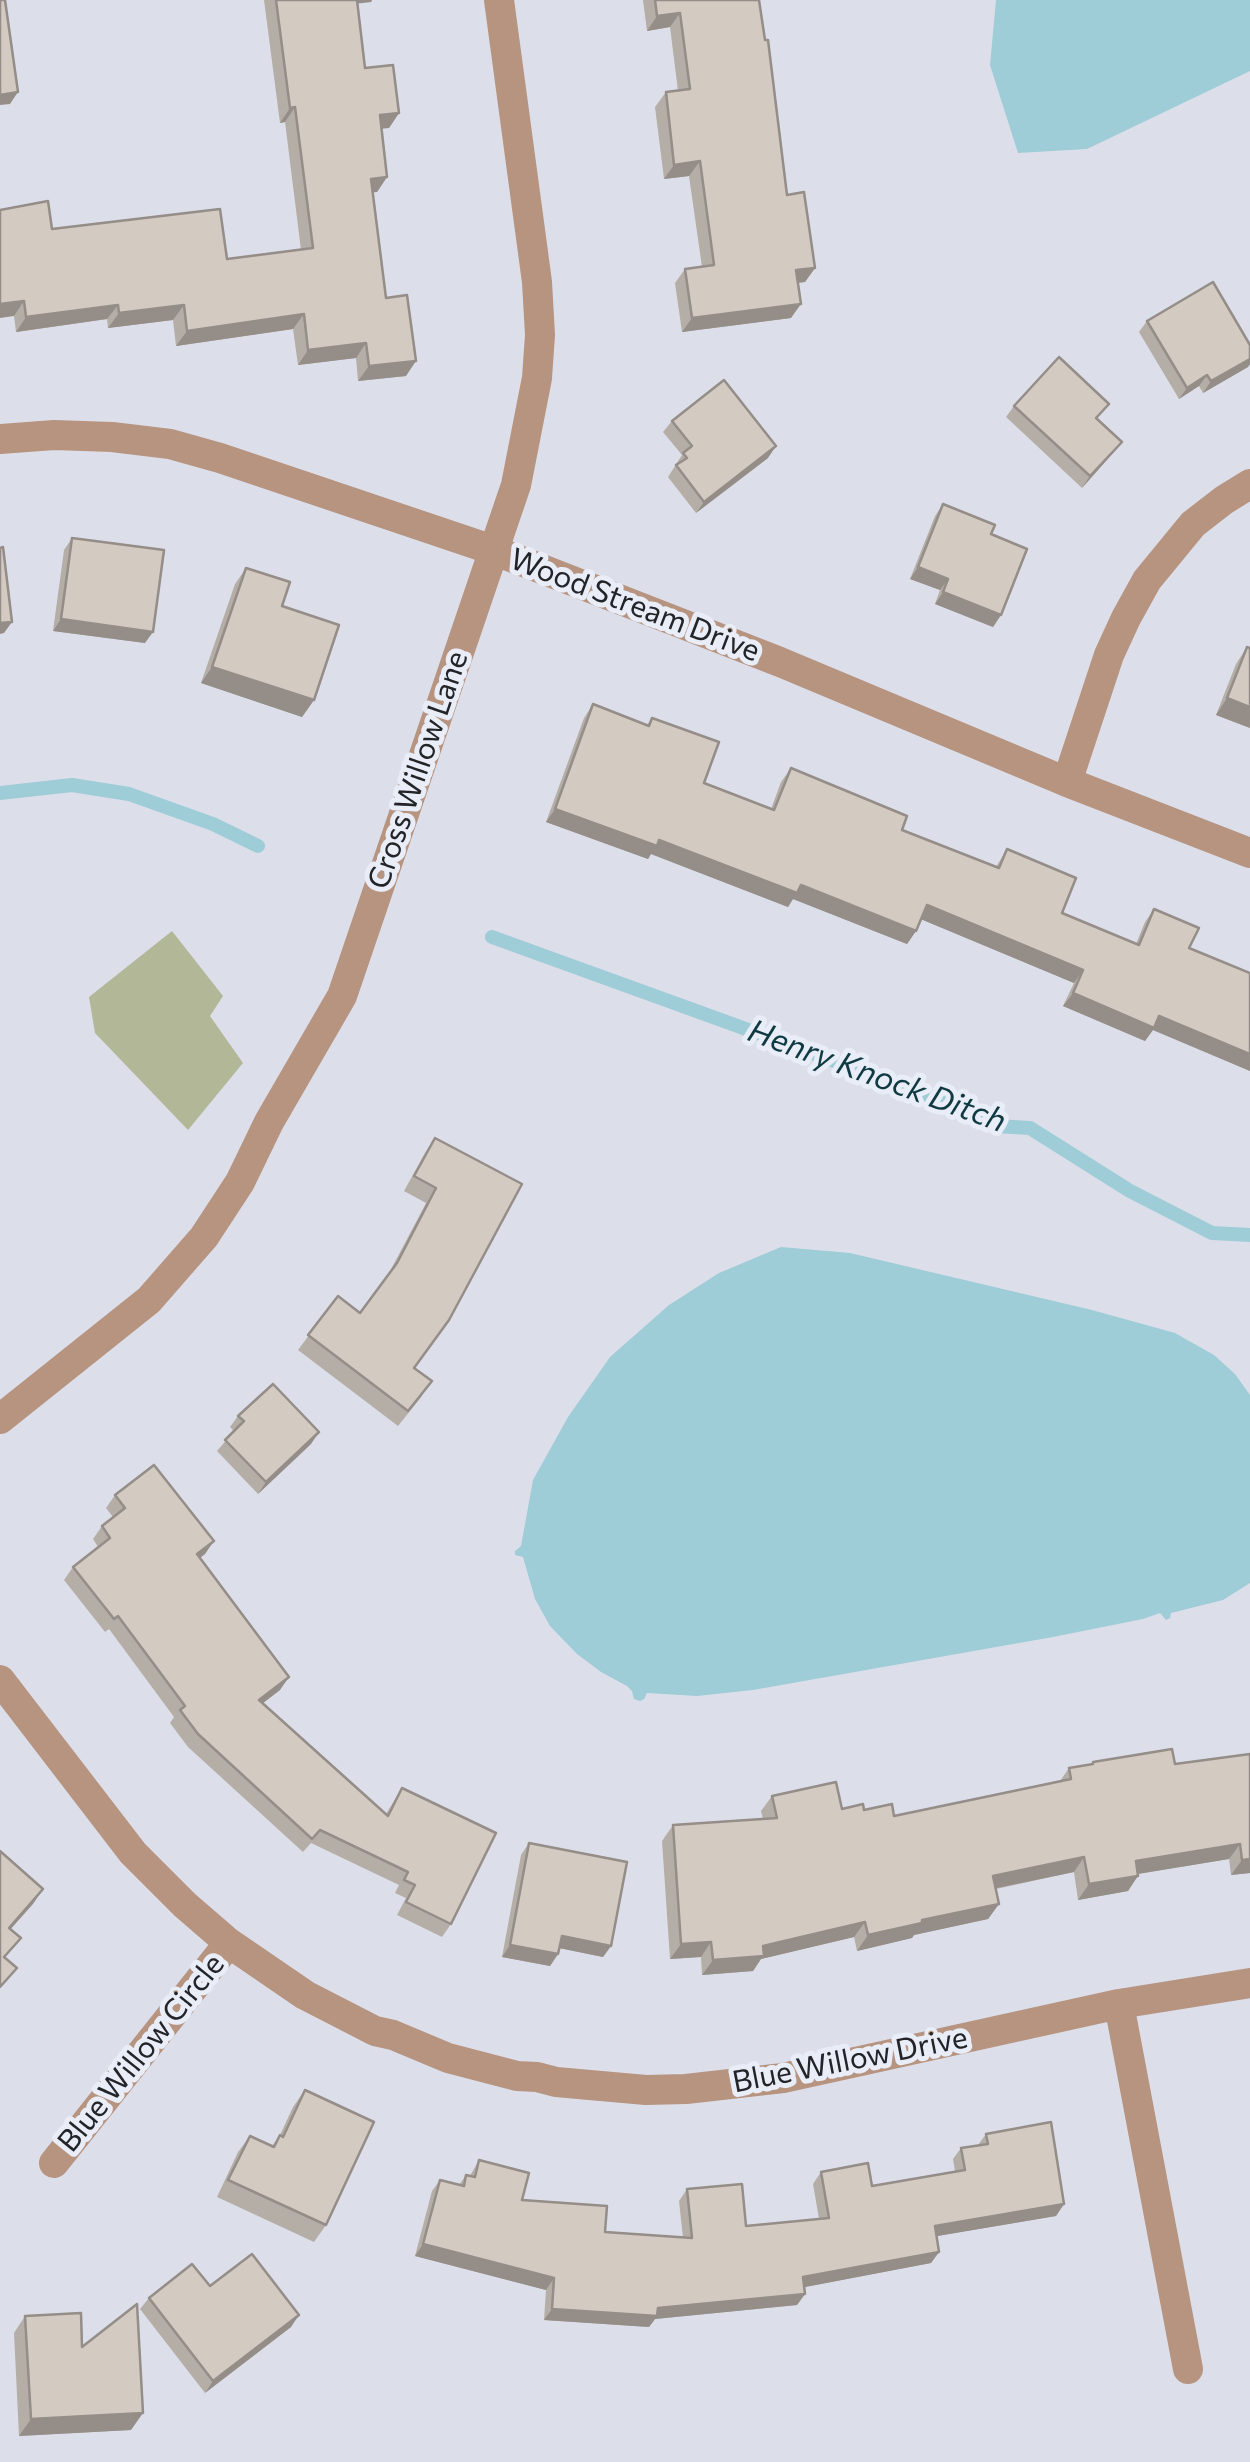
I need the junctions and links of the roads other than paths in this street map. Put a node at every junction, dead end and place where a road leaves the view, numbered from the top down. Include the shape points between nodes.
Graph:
1 (498, 0) edge
2 (0, 439) edge
3 (1250, 484) edge
4 (493, 550) junction
5 (1067, 782) junction
6 (1250, 853) edge
7 (0, 1419) edge
8 (0, 1680) edge
9 (229, 1943) junction
10 (1250, 1983) edge
11 (1120, 2004) junction
12 (54, 2163) dead end
13 (1188, 2370) dead end

1 - 4 street, Cross Willow Lane via 540,335 524,450
2 - 4 street, Wood Stream Drive via 112,437 170,444
3 - 5 street via 1194,524 1147,580 1109,656
4 - 5 street, Wood Stream Drive
4 - 7 street, Cross Willow Lane via 342,996 240,1182 204,1237 149,1300
5 - 6 street, Wood Stream Drive
8 - 9 street, Blue Willow Drive via 133,1853
9 - 11 street, Blue Willow Drive via 305,1995 448,2058 517,2076 627,2089 782,2078
9 - 12 street, Blue Willow Circle
10 - 11 street, Blue Willow Drive
11 - 13 street

